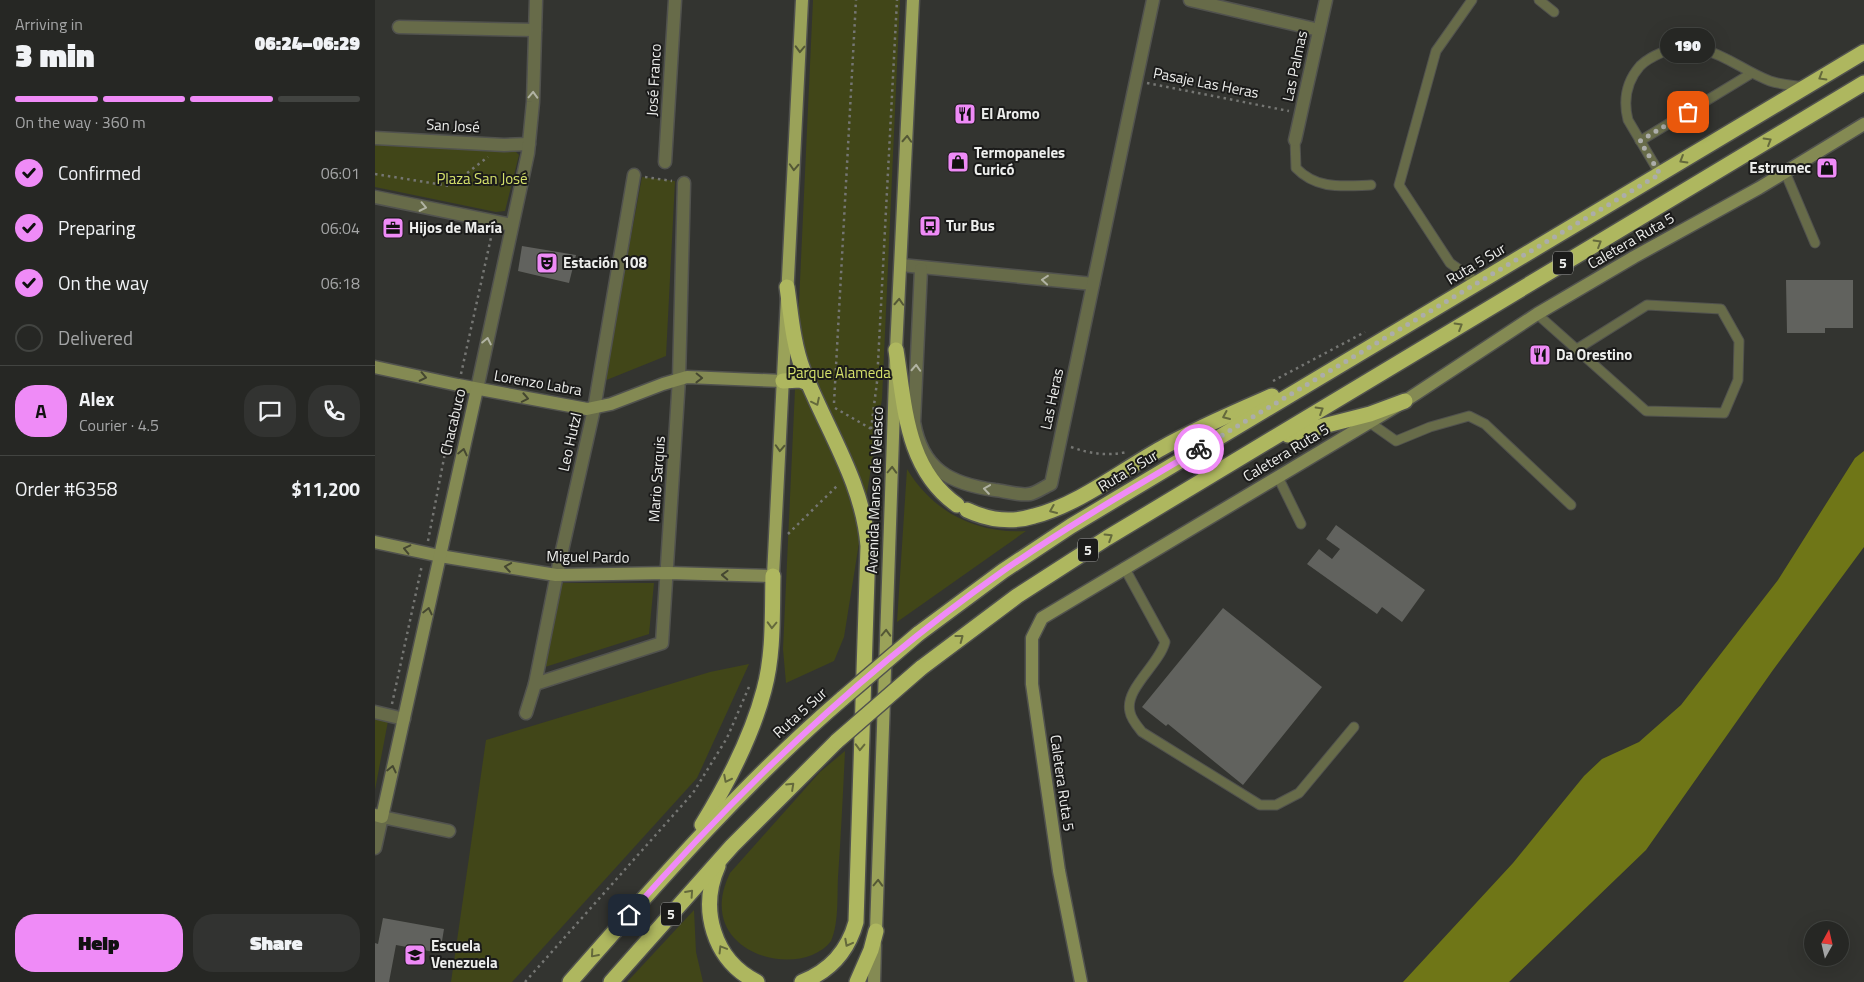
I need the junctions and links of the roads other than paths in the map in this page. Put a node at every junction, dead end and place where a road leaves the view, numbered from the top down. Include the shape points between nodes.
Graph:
1 (536, 0) edge
2 (675, 0) edge
3 (802, 0) edge
4 (913, 0) edge
5 (1153, 0) edge
6 (1191, 0) edge
7 (1326, 0) edge
8 (1472, 0) edge
9 (1539, 0) edge
10 (1554, 12) dead end
11 (399, 27) dead end
12 (535, 30) junction
13 (1319, 30) junction
14 (1864, 52) edge
15 (1752, 73) junction
16 (1864, 83) edge
17 (1805, 87) junction
18 (1864, 124) edge
19 (375, 138) edge
20 (1295, 140) joint
21 (1640, 141) junction
22 (529, 144) junction
23 (665, 162) dead end
24 (1785, 172) junction
25 (1660, 174) junction
26 (634, 176) road end
27 (683, 183) road end
28 (1371, 185) dead end
29 (375, 197) edge
30 (512, 225) junction
31 (1815, 243) dead end
32 (901, 265) junction
33 (921, 269) junction
34 (1093, 284) junction
35 (1478, 284) junction
36 (787, 287) junction
37 (1537, 314) junction
38 (1577, 349) junction
39 (896, 350) junction
40 (375, 367) edge
41 (1335, 368) junction
42 (679, 379) junction
43 (783, 381) junction
44 (810, 388) junction
45 (477, 389) junction
46 (1405, 401) junction
47 (594, 408) junction
48 (1369, 422) junction
49 (1263, 444) junction
50 (1277, 477) junction
51 (1571, 505) dead end
52 (1301, 524) dead end
53 (375, 542) edge
54 (440, 556) junction
55 (1124, 568) junction
56 (668, 573) junction
57 (556, 575) junction
58 (773, 576) junction
59 (535, 684) junction
60 (375, 712) edge
61 (526, 713) dead end
62 (403, 719) junction
63 (1354, 727) dead end
64 (378, 816) edge
65 (449, 831) dead end
66 (732, 846) junction
67 (375, 848) edge
68 (684, 852) junction
69 (876, 931) junction
70 (570, 982) edge
71 (611, 982) edge
72 (757, 982) edge
73 (802, 982) edge
74 (857, 982) edge
75 (874, 982) edge
76 (1081, 982) edge

1 - 12 street, Chacabuco
2 - 23 street, José Franco
3 -> 36 main road
32 -> 4 main road, Avenida Manso de Velasco
5 - 34 street, Las Heras
6 - 13 street
7 - 13 street, Las Palmas
8 - 35 lane via 1436,51 1399,185 1450,263
9 - 10 lane
11 - 12 street
22 -> 12 street, Chacabuco
13 - 20 street, Las Palmas
14 -> 17 highway, Ruta 5 Sur / 5
15 - 17 lane via 1772,82
15 - 21 lane
15 - 21 lane via 1721,55 1698,49 1675,48 1651,57 1637,69 1626,94 1628,120
49 -> 16 highway, 5
17 -> 25 highway, Ruta 5 Sur / 5
18 - 24 street, Caletera Ruta 5
19 - 22 street, San José
20 - 28 lane via 1296,168 1307,178 1331,186
21 - 25 lane
22 - 30 street, Chacabuco
24 - 31 lane
24 - 37 street, Caletera Ruta 5
25 - 35 highway, Ruta 5 Sur / 5
26 - 47 street, Leo Hutzl
27 - 42 street, Mario Sarquis
29 -> 30 street
45 -> 30 street, Chacabuco
32 - 33 street
39 -> 32 main road, Avenida Manso de Velasco
34 -> 33 street
34 -> 33 street, Las Heras via 1051,484 1029,494 970,486 949,478 925,455 914,422
35 - 41 highway, Ruta 5 Sur / 5
36 - 43 main road
36 - 44 highway via 796,347
37 - 38 lane
37 - 46 street, Caletera Ruta 5
38 - 38 lane via 1647,305 1721,308 1739,341 1738,380 1724,414 1646,411
41 -> 39 highway via 1183,437 1052,510 1026,518 1008,519 990,518 962,507 931,481 918,459 908,424
69 -> 39 main road, Avenida Manso de Velasco
40 -> 45 street, Lorenzo Labra
41 - 68 highway, Ruta 5 Sur / 5, bridge via 1071,526 918,634 778,757
42 -> 43 street, Lorenzo Labra
42 - 47 street, Lorenzo Labra
42 - 56 street, Mario Sarquis
43 - 44 highway via 800,380
43 -> 58 main road
44 -> 73 highway via 850,474 864,518 868,546 858,910 853,934 841,955 823,972
45 -> 47 street, Lorenzo Labra
54 -> 45 street, Chacabuco
46 - 48 street, Caletera Ruta 5
46 - 49 highway
47 - 57 street, Leo Hutzl
48 - 50 street, Caletera Ruta 5
48 - 51 lane via 1396,441 1469,416 1485,424
66 -> 49 highway, 5, bridge via 837,741 961,637 1055,571
50 - 52 lane
50 - 55 street, Caletera Ruta 5
54 -> 53 street, Miguel Pardo
57 -> 54 street, Miguel Pardo
62 -> 54 street, Chacabuco
55 - 63 lane via 1165,642 1162,653 1129,697 1130,713 1142,732 1260,805 1276,805 1299,793
55 - 76 street, Caletera Ruta 5 via 1042,618 1035,629 1031,647 1034,704 1052,828
56 - 57 street, Miguel Pardo
58 -> 56 street, Miguel Pardo
56 - 59 street, Mario Sarquis via 662,643
57 - 59 street, Leo Hutzl
58 -> 68 highway via 771,653 765,690 710,812
59 - 61 street, Leo Hutzl
60 - 62 street
64 -> 62 street, Chacabuco
64 - 65 street
64 - 67 street, Chacabuco
71 -> 66 highway, 5
72 -> 66 highway via 726,957 711,925 710,889 718,866
68 -> 70 highway, Ruta 5 Sur / 5
69 - 74 highway
69 - 75 street, Avenida Manso de Velasco

